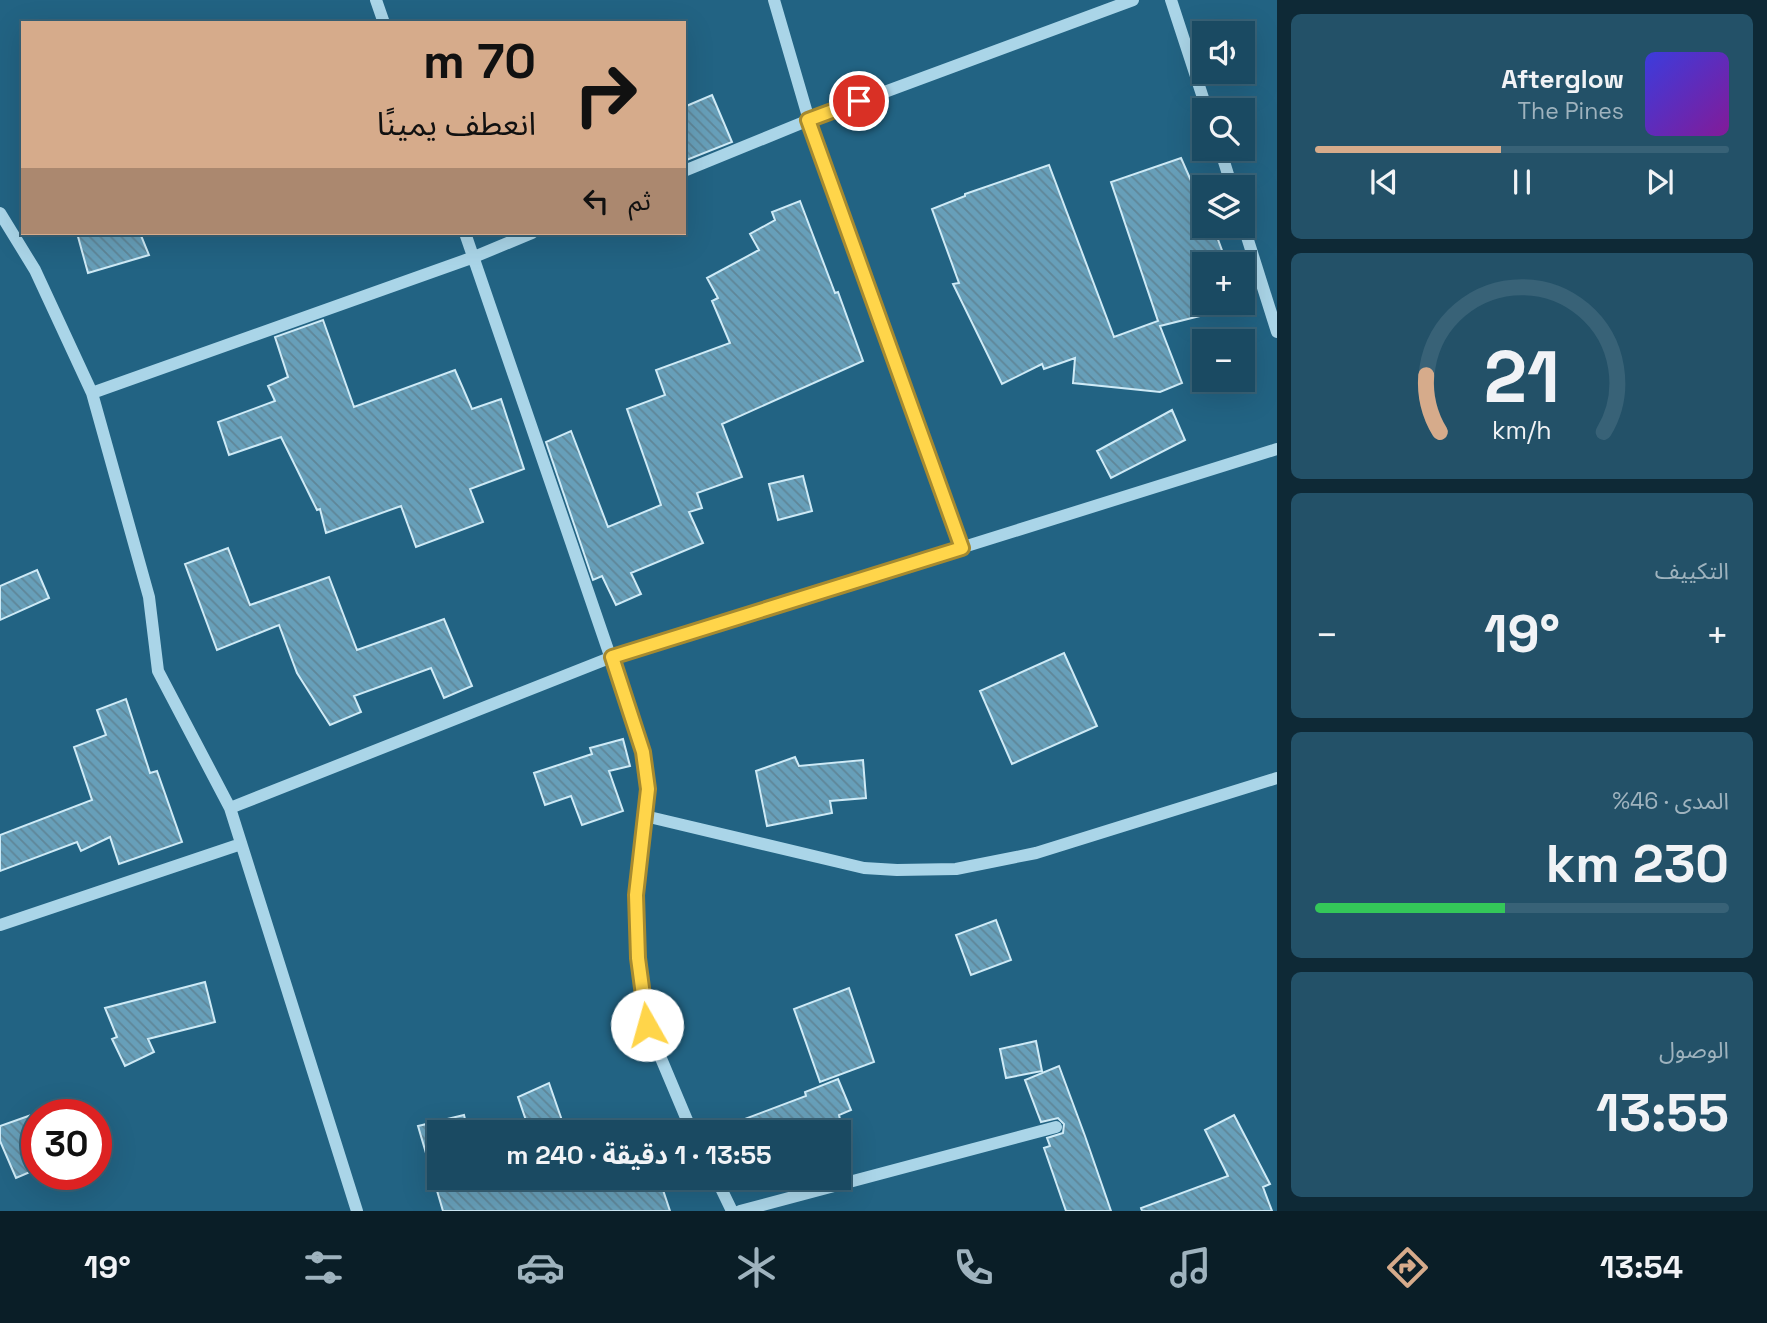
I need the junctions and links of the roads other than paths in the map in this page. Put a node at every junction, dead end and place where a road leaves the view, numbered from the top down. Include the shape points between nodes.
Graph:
1 (376, 0) edge
2 (774, 0) edge
3 (1133, 0) edge
4 (1171, 0) edge
5 (383, 21) edge
6 (1203, 98) edge
7 (808, 120) junction
8 (686, 170) edge
9 (0, 213) edge
10 (466, 235) edge
11 (528, 235) edge
12 (1247, 238) edge
13 (474, 257) junction
14 (1277, 332) edge
15 (92, 393) junction
16 (1277, 449) edge
17 (962, 548) junction
18 (612, 657) junction
19 (1277, 778) edge
20 (230, 808) junction
21 (645, 816) junction
22 (241, 844) junction
23 (0, 925) edge
24 (687, 1120) edge
25 (1056, 1127) dead end
26 (722, 1190) edge
27 (357, 1211) edge
28 (732, 1211) edge
29 (740, 1211) edge

1 - 5 street
2 - 7 street
3 - 7 street
4 - 6 street
7 - 8 street
7 - 17 street
9 - 15 street via 35,270
10 - 13 street
11 - 13 street
12 - 14 street
13 - 15 street
13 - 18 street
15 - 20 street via 149,597 158,671
16 - 17 street
17 - 18 street
18 - 20 street
18 - 21 street via 643,752 648,789
19 - 21 street via 1036,853 956,870 864,868
20 - 22 street
21 - 24 street via 636,895 647,1025
22 - 23 street
22 - 27 street
25 - 29 street
26 - 28 street

